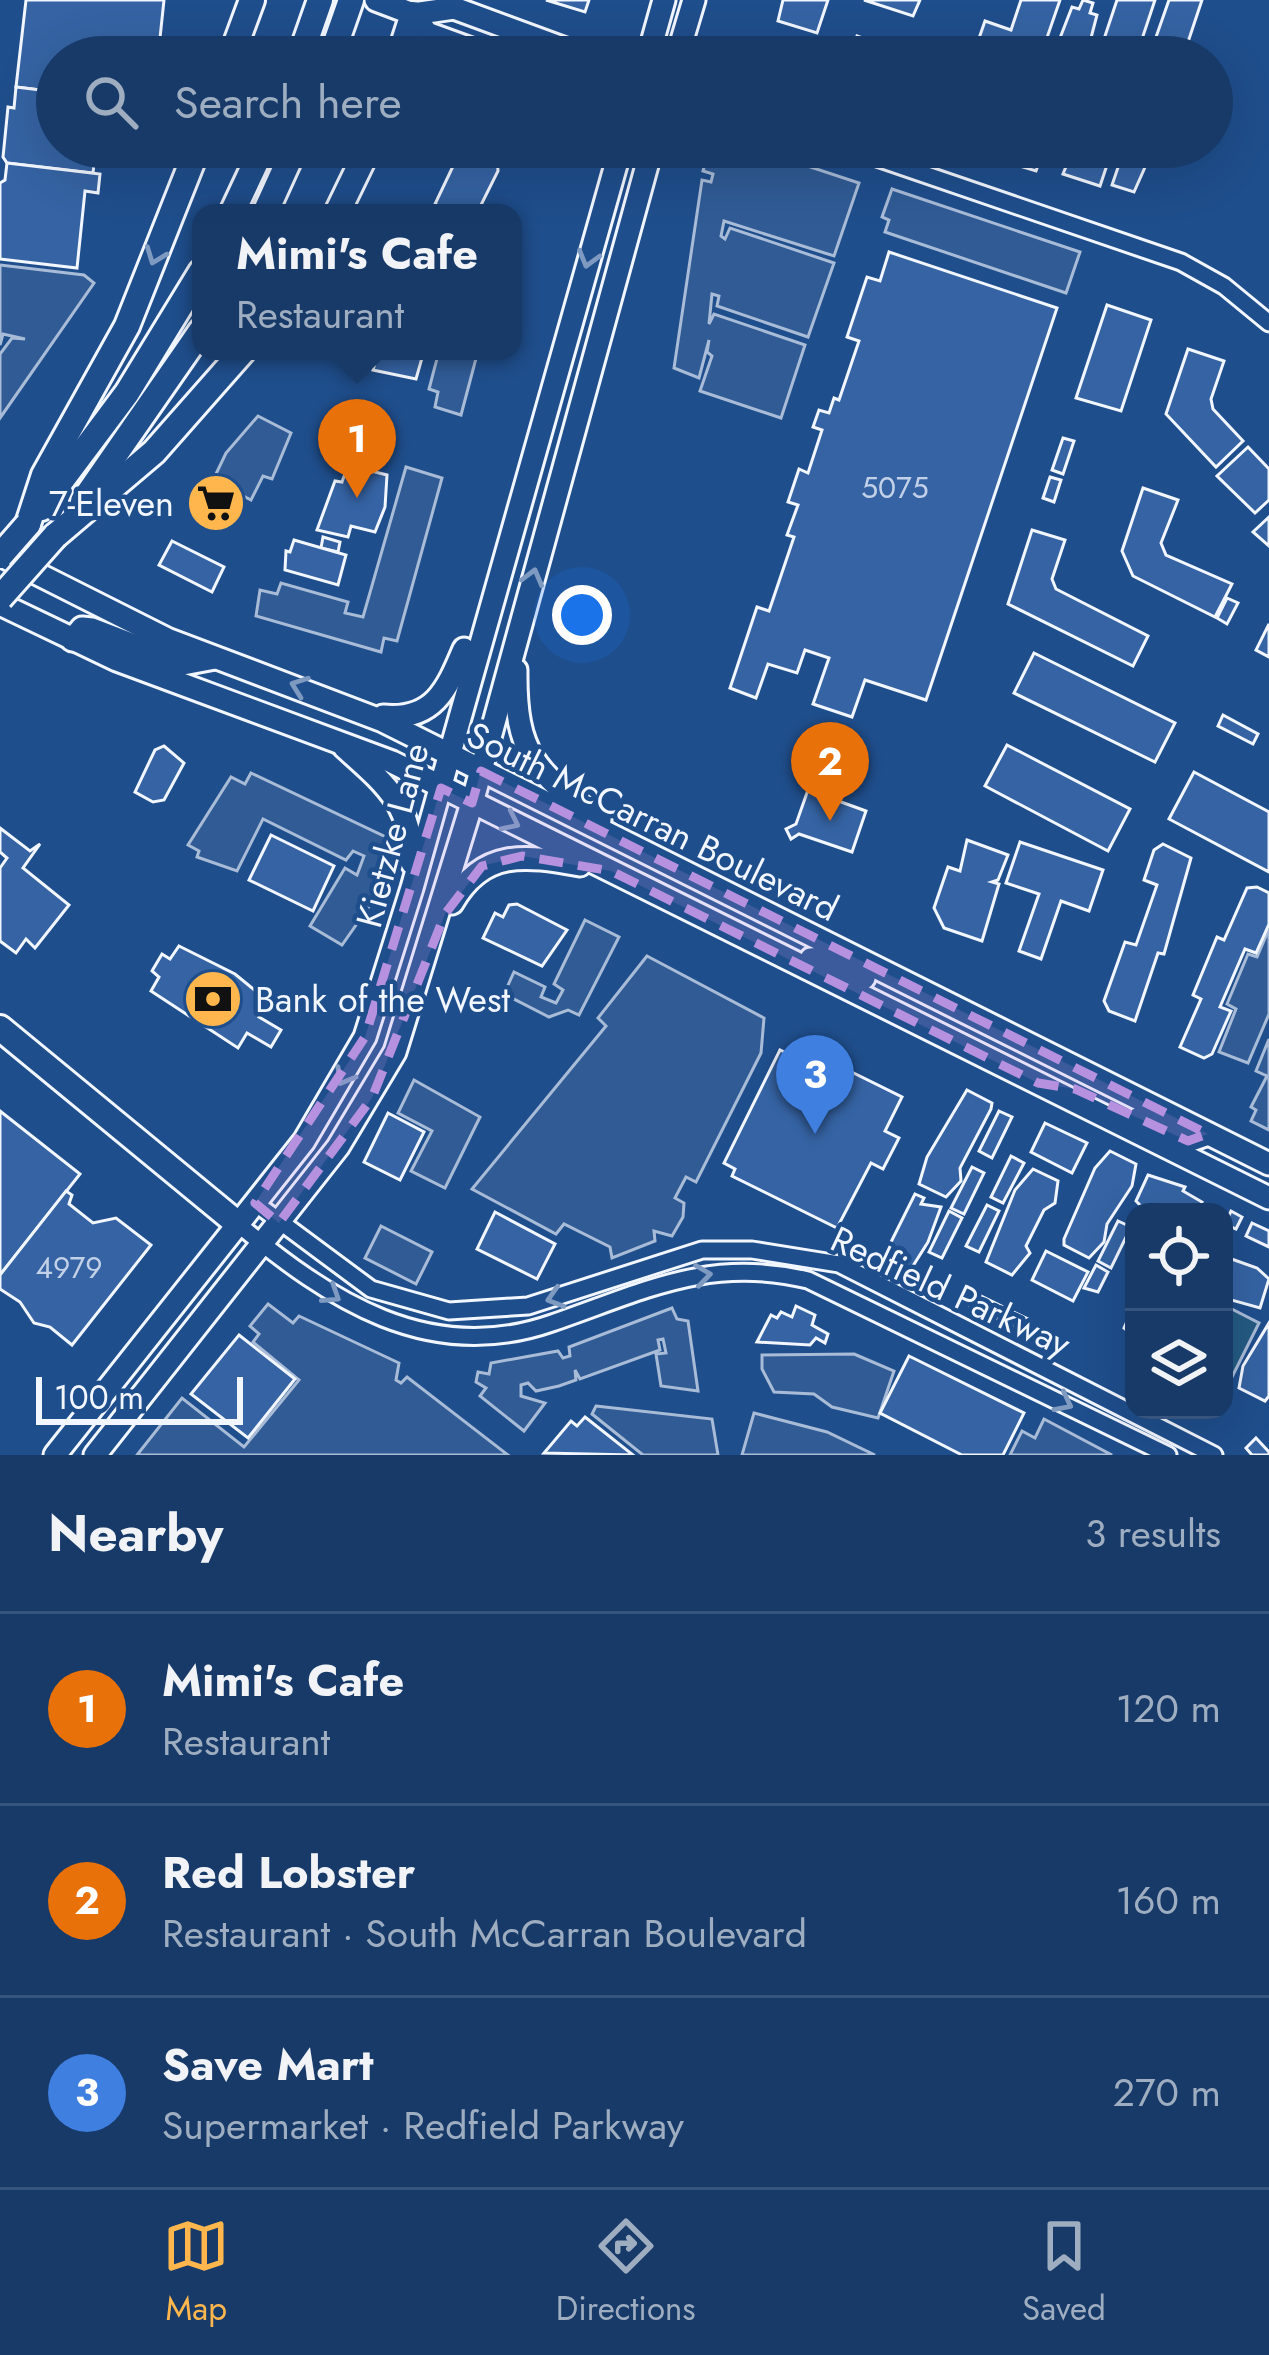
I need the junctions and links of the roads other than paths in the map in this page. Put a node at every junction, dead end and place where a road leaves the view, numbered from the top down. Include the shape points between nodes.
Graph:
1 (252, 0) edge
2 (320, 0) edge
3 (351, 0) edge
4 (376, 0) edge
5 (664, 0) edge
6 (694, 0) edge
7 (415, 7) edge
8 (239, 36) edge
9 (307, 36) edge
10 (339, 36) edge
11 (406, 36) edge
12 (435, 36) edge
13 (530, 36) edge
14 (654, 36) edge
15 (683, 36) edge
16 (190, 168) edge
17 (252, 168) edge
18 (286, 168) edge
19 (359, 168) edge
20 (614, 168) edge
21 (646, 168) edge
22 (906, 168) edge
23 (236, 204) edge
24 (269, 204) edge
25 (341, 204) edge
26 (192, 287) edge
27 (1269, 323) edge
28 (192, 344) edge
29 (235, 360) edge
30 (28, 524) junction
31 (55, 536) junction
32 (0, 555) edge
33 (492, 595) junction
34 (0, 601) edge
35 (516, 639) junction
36 (72, 640) junction
37 (215, 658) junction
38 (366, 714) junction
39 (330, 735) junction
40 (448, 755) junction
41 (481, 771) junction
42 (441, 788) junction
43 (472, 803) junction
44 (665, 863) junction
45 (611, 871) junction
46 (412, 888) junction
47 (807, 968) junction
48 (424, 970) junction
49 (0, 1028) edge
50 (1020, 1041) junction
51 (1038, 1084) junction
52 (1208, 1134) junction
53 (1269, 1164) edge
54 (1269, 1198) edge
55 (255, 1204) junction
56 (279, 1223) junction
57 (238, 1224) junction
58 (262, 1244) junction
59 (55, 1455) edge
60 (95, 1455) edge
61 (1168, 1455) edge
62 (1214, 1455) edge

1 - 8 highway
2 - 9 highway
3 - 10 highway
4 - 7 main road
5 - 14 main road
6 - 15 main road
7 - 11 highway
7 - 12 main road
7 - 13 main road via 454,8
16 -> 30 highway via 127,326 44,475
17 - 23 highway
18 - 24 highway
19 - 25 highway
20 -> 33 main road, Kietzke Lane
35 -> 21 main road, Kietzke Lane
22 - 27 street via 1181,262
26 - 30 highway via 127,393
28 - 31 highway
29 - 31 highway via 154,452
30 - 32 highway, bridge
31 - 34 highway, bridge
32 - 37 main road, South McCarran Boulevard
33 - 38 main road via 445,695 416,714
33 - 40 main road, Kietzke Lane
34 - 36 main road, South McCarran Boulevard
35 - 41 main road, Kietzke Lane
35 - 44 main road via 523,746 546,779
36 - 37 main road via 92,629 184,664
36 - 39 main road, South McCarran Boulevard
38 -> 37 main road, South McCarran Boulevard
38 - 40 main road, South McCarran Boulevard
39 - 42 main road, South McCarran Boulevard
39 - 46 main road via 405,808
40 - 41 main road, South McCarran Boulevard
40 - 42 main road, Kietzke Lane
41 - 43 main road, Kietzke Lane
41 - 44 main road, South McCarran Boulevard
42 - 43 main road, South McCarran Boulevard
42 - 46 main road, Kietzke Lane
43 -> 45 main road, South McCarran Boulevard
43 - 48 main road, Kietzke Lane
44 - 50 main road, South McCarran Boulevard
45 - 47 main road, South McCarran Boulevard
45 - 48 main road via 522,856 482,866 446,914
46 -> 55 main road, Kietzke Lane via 357,1054
47 - 50 main road via 822,958 963,1026
47 - 51 main road, South McCarran Boulevard
48 - 56 main road, Kietzke Lane via 372,1098
49 - 57 highway
50 - 52 main road, South McCarran Boulevard
51 - 52 main road via 1075,1089 1188,1141
51 - 54 main road, South McCarran Boulevard
52 - 53 main road, South McCarran Boulevard
55 - 56 street, Redfield Parkway
55 - 57 main road, Kietzke Lane
56 - 58 main road, Kietzke Lane
62 -> 56 street, Redfield Parkway via 839,1264 703,1250 545,1301 465,1312 370,1289
57 - 58 street, Redfield Parkway
57 - 59 main road, Kietzke Lane
58 - 60 main road, Kietzke Lane
58 -> 61 street, Redfield Parkway via 354,1308 399,1327 454,1336 549,1325 647,1286 704,1274 776,1272 838,1291

